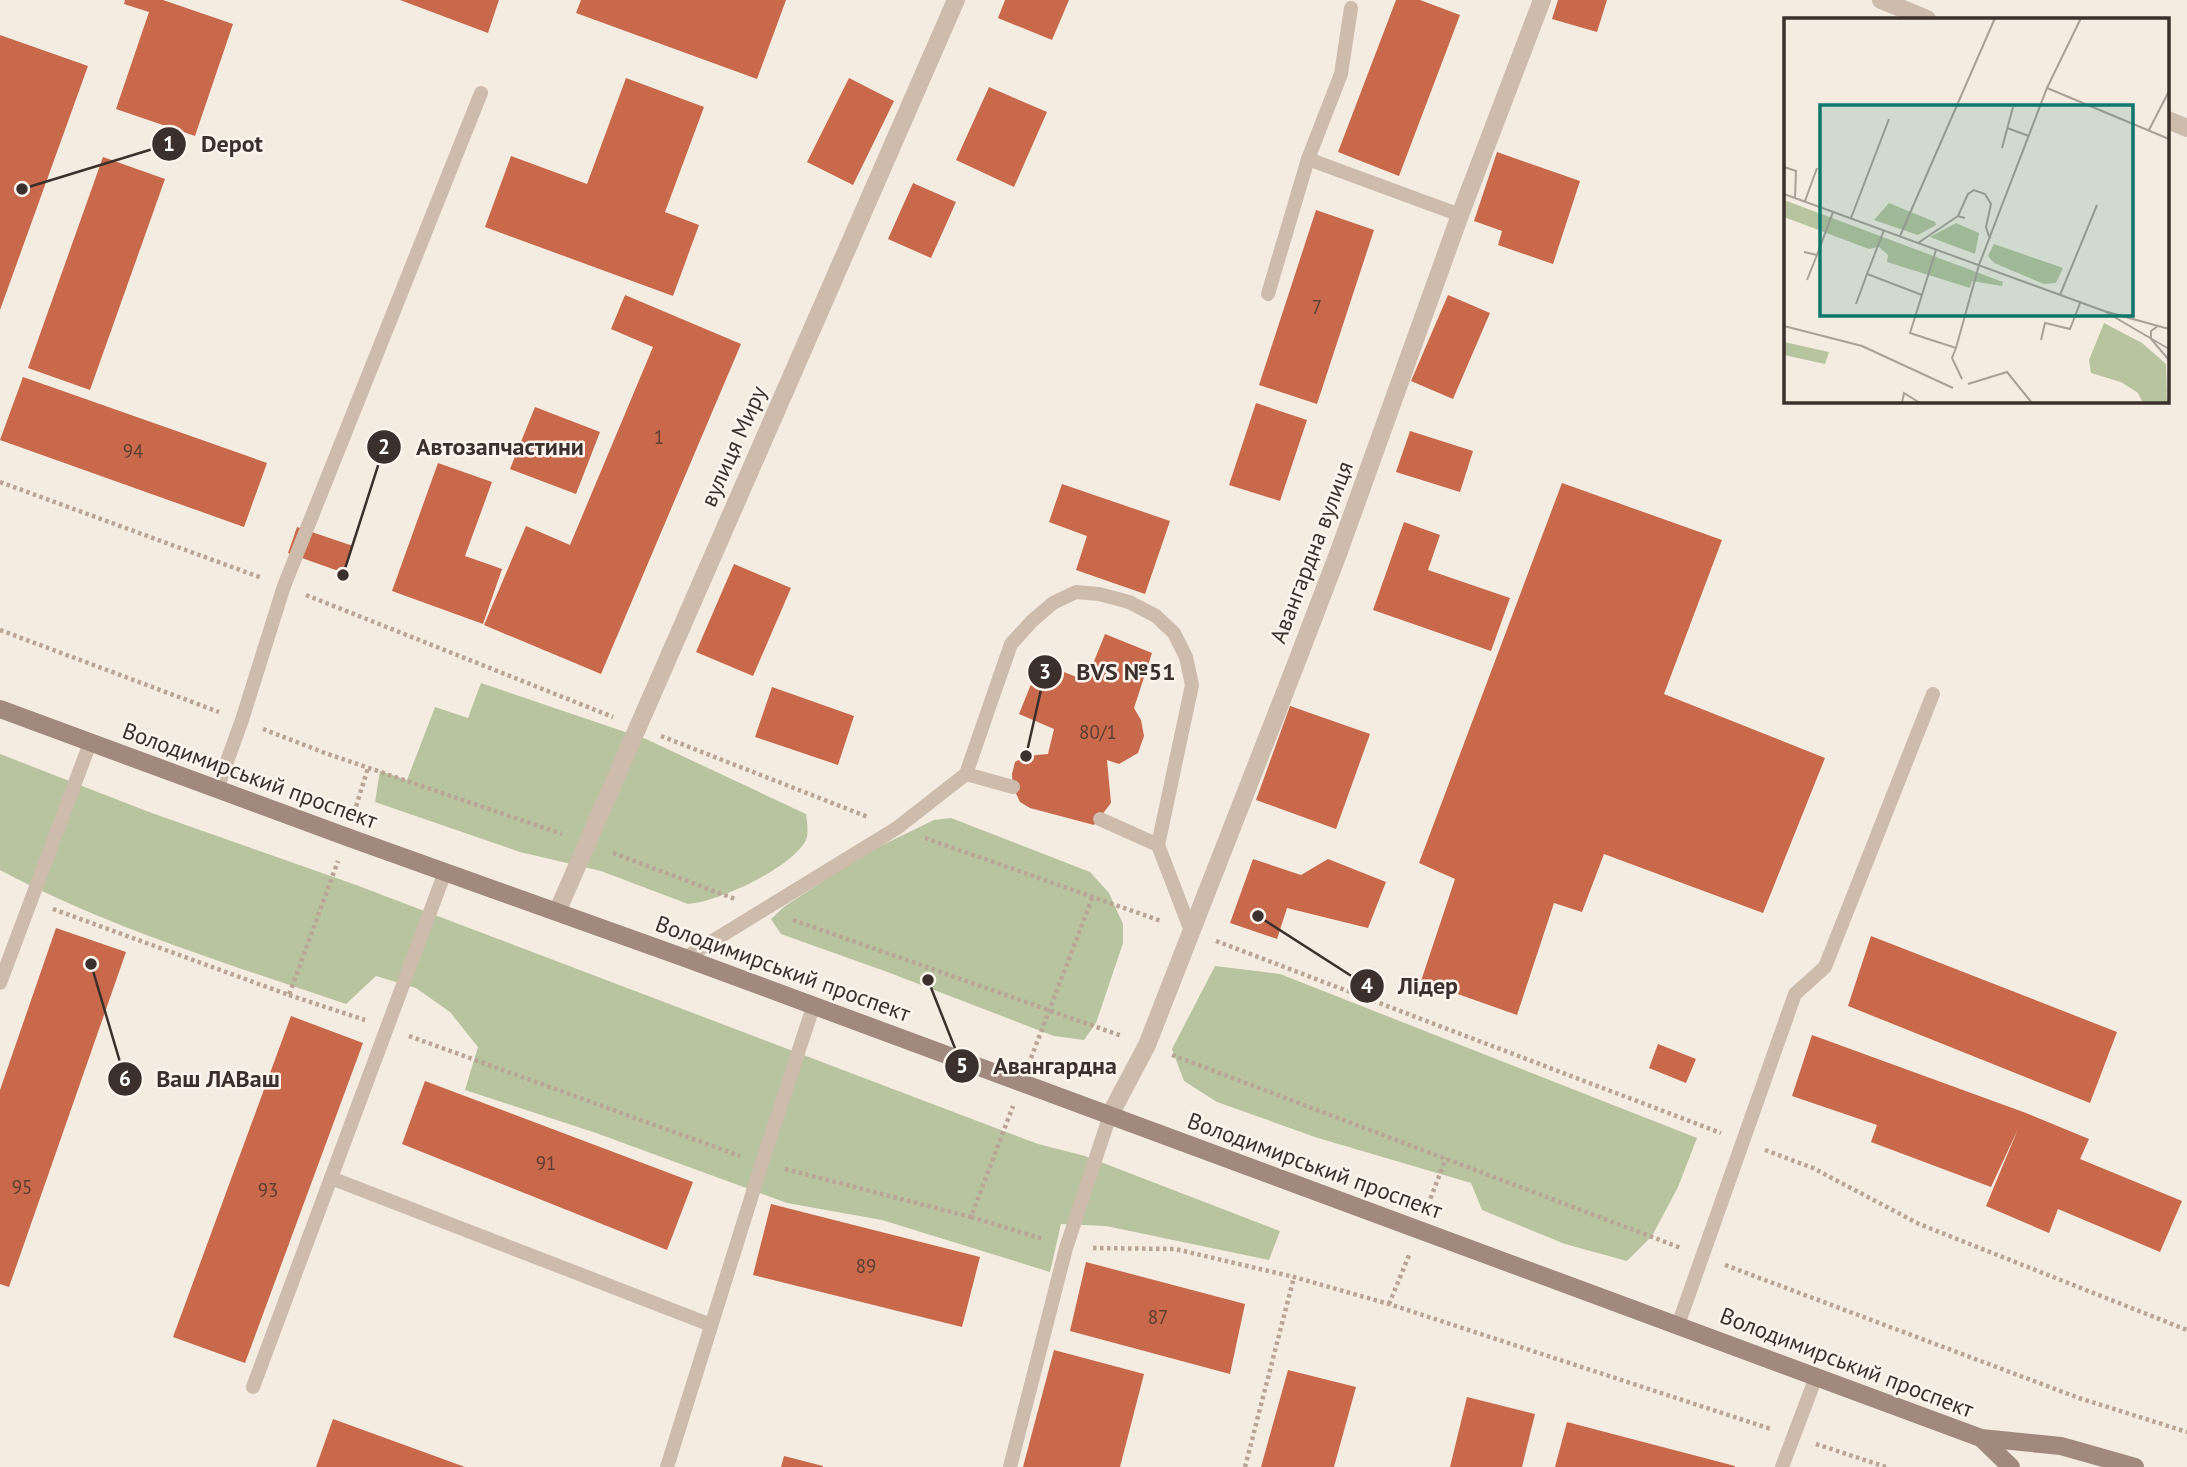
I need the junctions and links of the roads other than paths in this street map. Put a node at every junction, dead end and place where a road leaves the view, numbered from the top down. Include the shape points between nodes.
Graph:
1 (956, 0) edge
2 (1542, 0) edge
3 (1881, 0) edge
4 (1351, 8) dead end
5 (1925, 18) edge
6 (481, 93) dead end
7 (2170, 121) edge
8 (2187, 128) edge
9 (1308, 159) junction
10 (1460, 215) junction
11 (1268, 294) dead end
12 (1933, 694) dead end
13 (0, 709) edge
14 (90, 743) junction
15 (966, 774) junction
16 (1013, 787) dead end
17 (217, 789) junction
18 (1100, 819) dead end
19 (1158, 845) junction
20 (445, 872) junction
21 (557, 912) junction
22 (1191, 931) junction
23 (685, 958) junction
24 (0, 983) edge
25 (813, 1007) junction
26 (1110, 1115) junction
27 (331, 1178) junction
28 (711, 1325) junction
29 (1678, 1325) junction
30 (1816, 1377) junction
31 (253, 1387) dead end
32 (1981, 1438) junction
33 (667, 1467) edge
34 (1010, 1467) edge
35 (1782, 1467) edge
36 (2011, 1467) edge
37 (2135, 1467) edge

1 - 21 street, вулиця Миру
2 - 10 street, Авангардна вулиця
3 - 5 street
4 - 9 lane via 1340,74
6 - 17 lane via 284,586
7 - 8 street
9 - 10 lane
9 - 11 lane
10 - 22 street, Авангардна вулиця via 1338,554
12 - 29 lane via 1825,967 1795,993
13 - 14 main road, Володимирський проспект
14 - 17 main road, Володимирський проспект
14 - 24 lane
15 - 16 lane
15 - 19 lane via 1011,644 1032,621 1076,592 1129,602 1156,616 1174,633 1192,685
15 - 23 lane via 897,828
17 - 20 main road, Володимирський проспект
18 - 19 lane
19 - 22 lane
20 - 21 main road, Володимирський проспект
20 - 27 lane
21 - 23 main road, Володимирський проспект
22 - 26 street, Авангардна вулиця via 1147,1045
23 - 25 main road, Володимирський проспект
25 - 26 main road, Володимирський проспект
25 - 28 lane
26 - 29 main road, Володимирський проспект
26 - 34 lane via 1066,1248
27 - 28 lane
27 - 31 lane
28 - 33 lane
29 - 30 main road, Володимирський проспект
30 - 32 main road, Володимирський проспект
30 - 35 lane
32 - 36 main road, Володимирський проспект
32 - 37 main road, Володимирський проспект via 2061,1446

